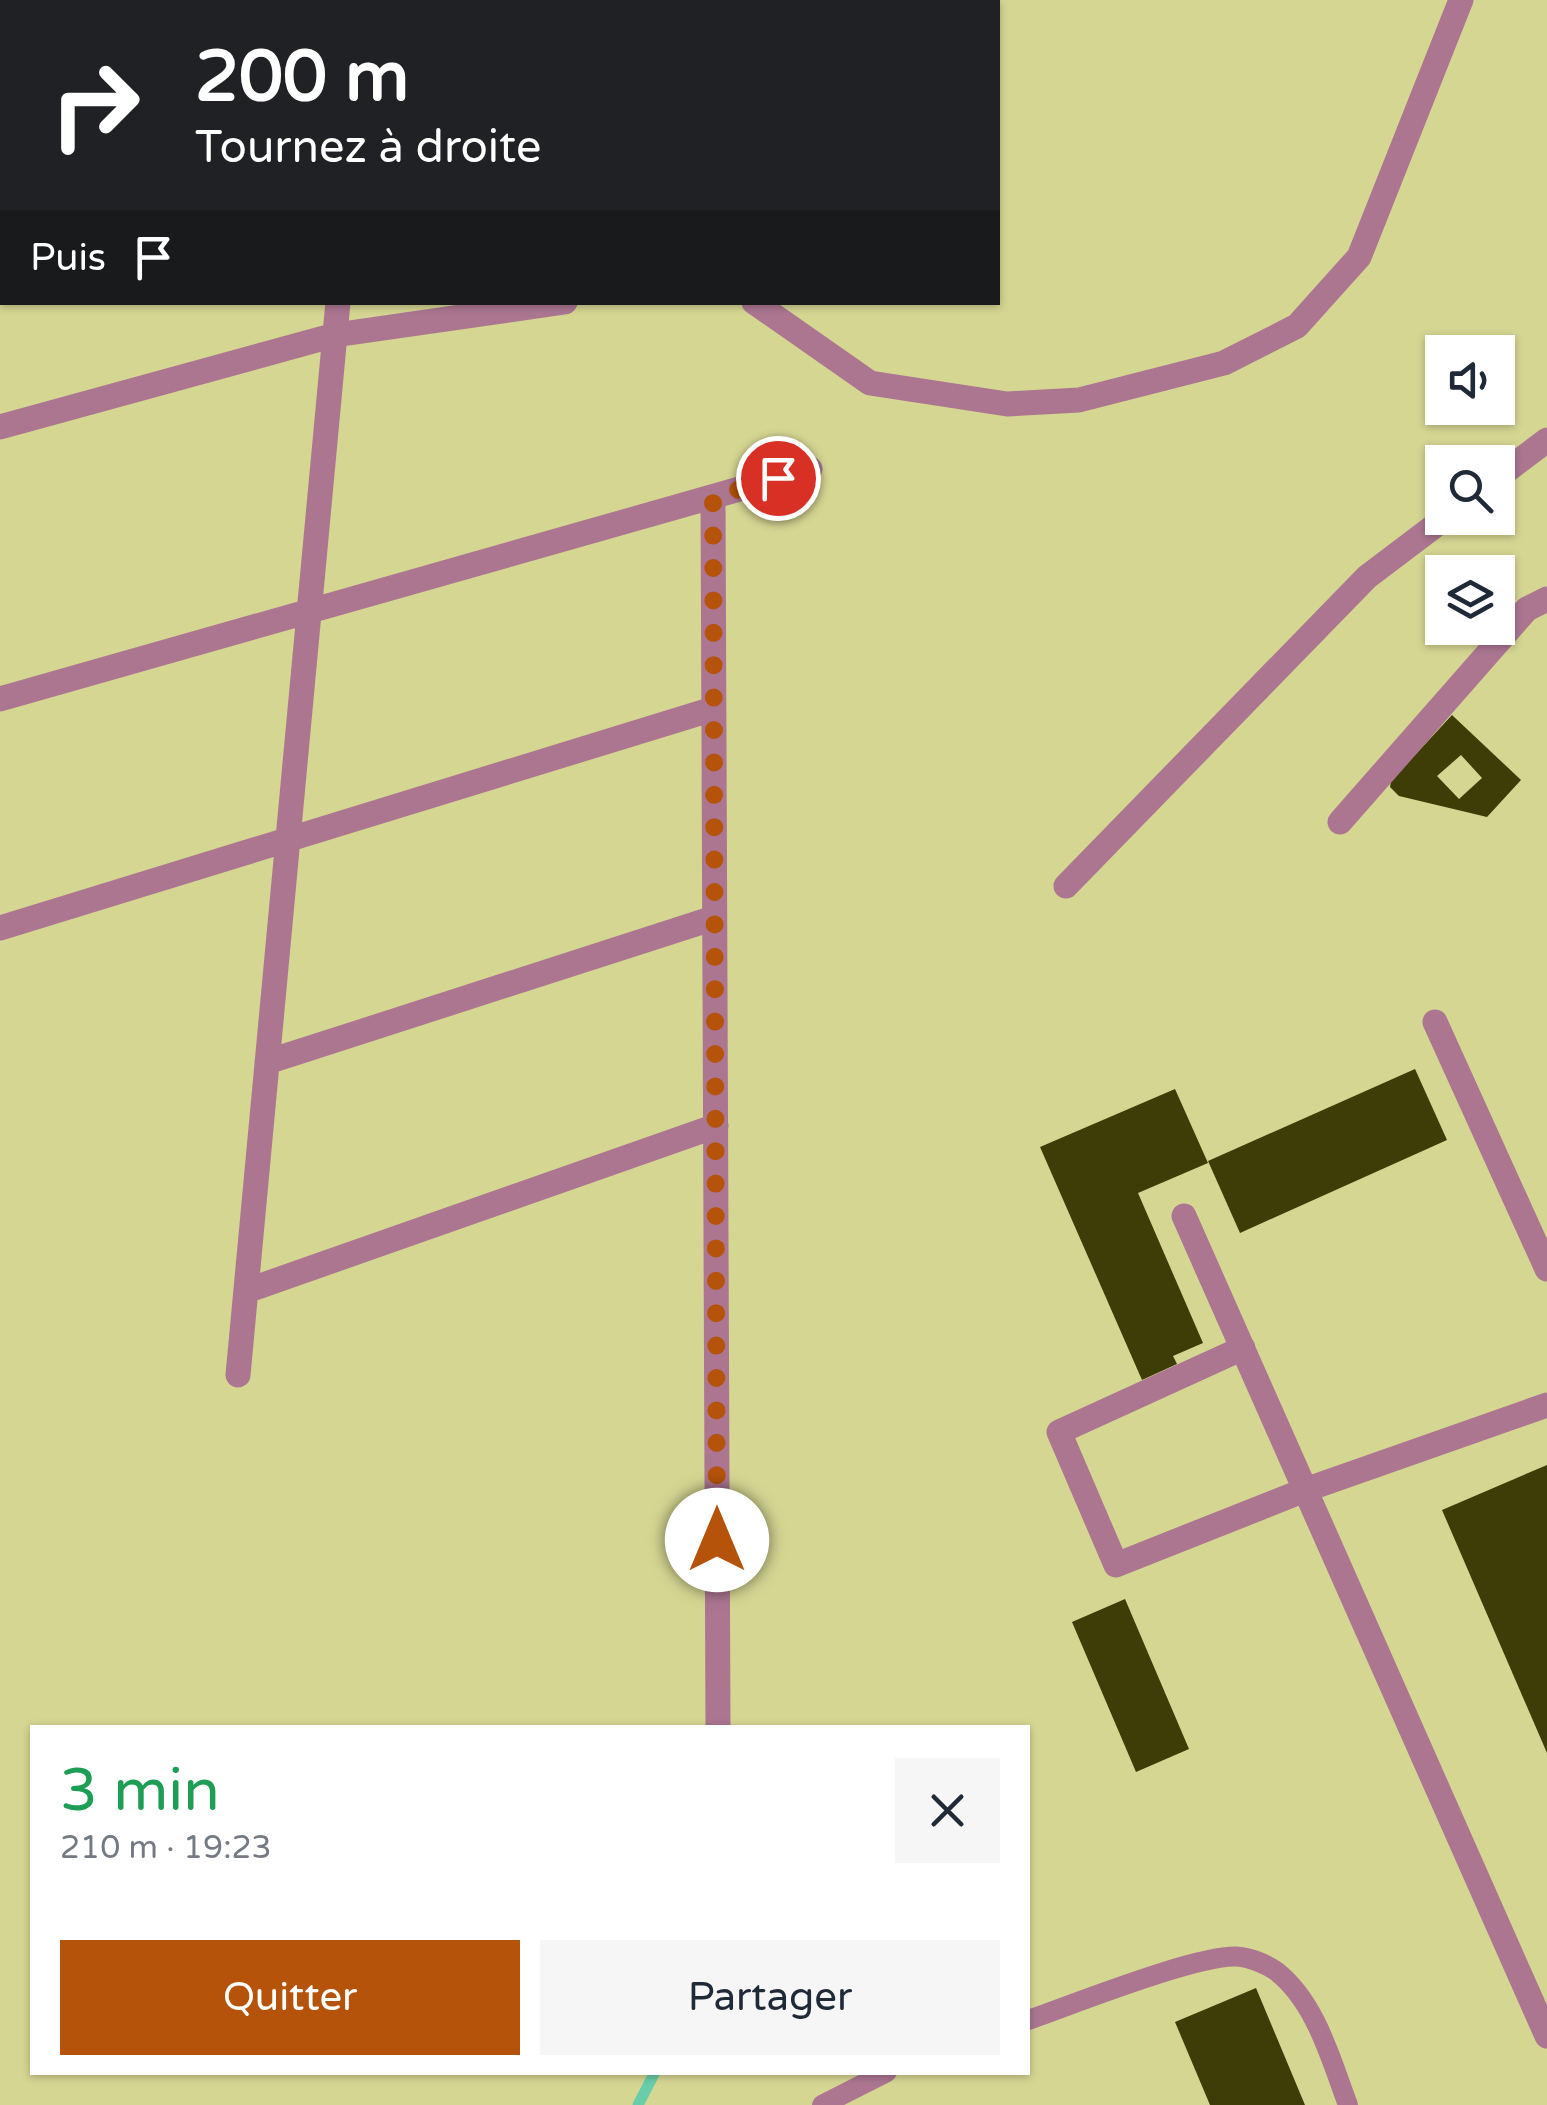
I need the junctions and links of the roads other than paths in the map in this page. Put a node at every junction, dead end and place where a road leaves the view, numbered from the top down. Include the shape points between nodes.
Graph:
1 (1461, 0) edge
2 (338, 305) edge
3 (545, 305) edge
4 (758, 305) edge
5 (334, 336) junction
6 (0, 427) edge
7 (1547, 440) edge
8 (1515, 464) edge
9 (810, 469) dead end
10 (713, 497) junction
11 (1425, 533) edge
12 (1547, 599) edge
13 (309, 612) junction
14 (0, 699) edge
15 (714, 709) junction
16 (1340, 822) dead end
17 (288, 841) junction
18 (1066, 886) dead end
19 (714, 918) junction
20 (0, 928) edge
21 (1435, 1022) dead end
22 (267, 1062) junction
23 (716, 1126) junction
24 (1184, 1216) dead end
25 (1547, 1269) edge
26 (246, 1291) junction
27 (1242, 1348) junction
28 (238, 1375) dead end
29 (1547, 1405) edge
30 (1305, 1490) junction
31 (718, 1725) edge
32 (1030, 2019) edge
33 (1547, 2036) edge
34 (881, 2075) edge
35 (822, 2105) edge
36 (1348, 2105) edge

1 - 4 street via 1359,257 1297,326 1224,363 1079,400 1007,404 870,383
2 - 5 street
3 - 5 street
5 - 6 street
5 - 13 street
7 - 8 street
9 - 10 street
10 - 13 street
10 - 15 street
11 - 18 street via 1366,577
12 - 16 street via 1527,610
13 - 14 street
13 - 17 street
15 - 17 street
15 - 19 street
17 - 20 street
17 - 22 street
19 - 22 street
19 - 23 street
21 - 25 street
22 - 26 street
23 - 26 street
23 - 31 street
24 - 27 street
26 - 28 street
27 - 30 street
27 - 30 street via 1059,1432 1116,1565
29 - 30 street
30 - 33 street
32 - 36 lane via 1201,1961 1239,1956 1274,1969 1301,1996
34 - 35 lane

